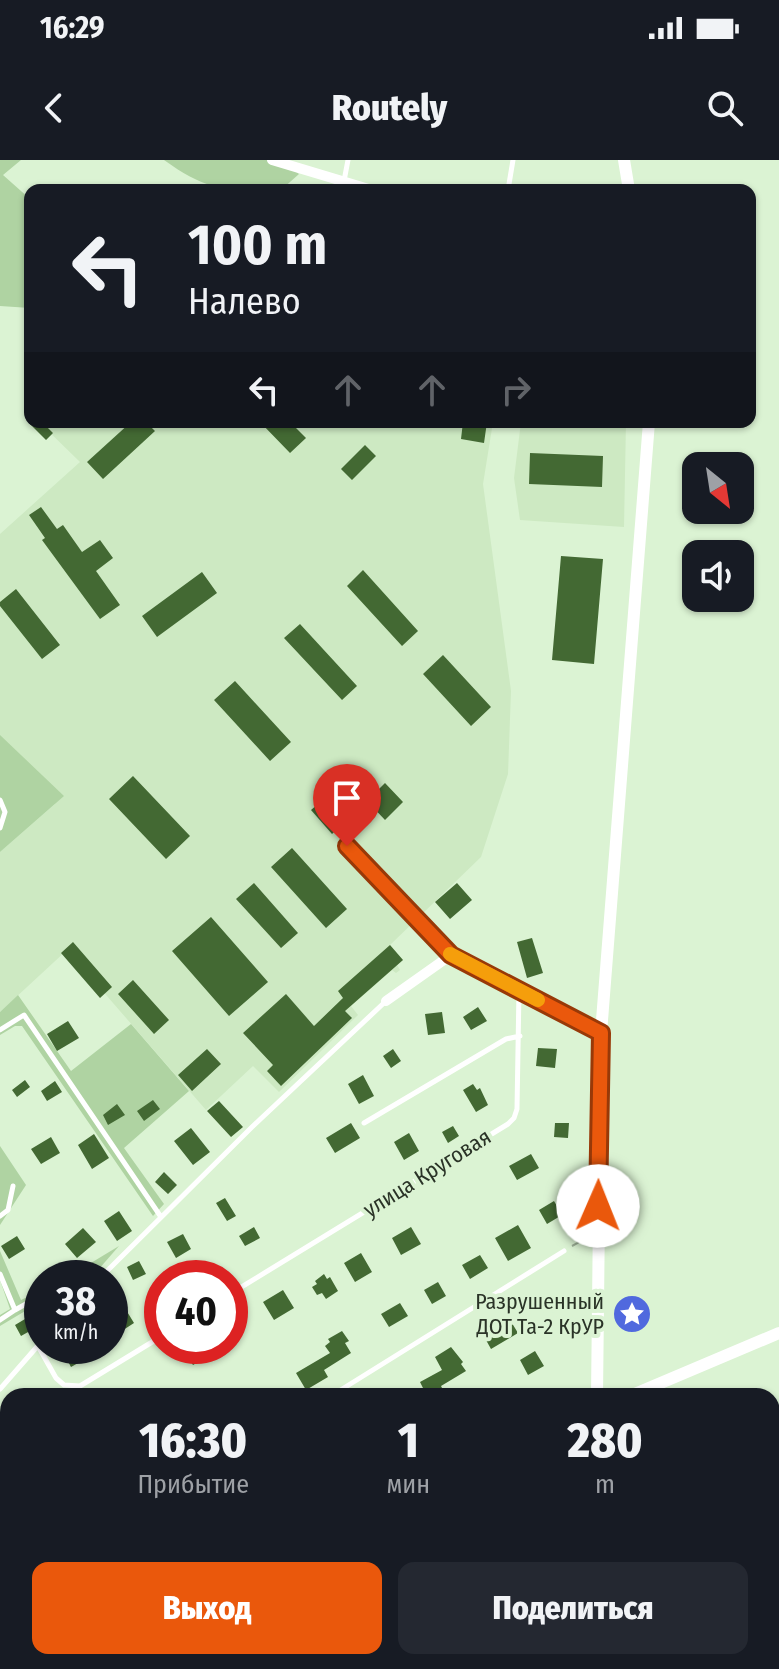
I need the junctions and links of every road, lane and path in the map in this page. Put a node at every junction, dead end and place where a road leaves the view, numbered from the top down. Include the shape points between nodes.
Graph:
1 (272, 160) edge
2 (348, 160) edge
3 (513, 160) edge
4 (624, 160) edge
5 (344, 182) junction
6 (351, 184) edge
7 (509, 184) edge
8 (628, 184) edge
9 (649, 428) edge
10 (0, 800) edge
11 (0, 828) edge
12 (347, 846) dead end
13 (451, 955) junction
14 (519, 990) junction
15 (386, 1001) joint
16 (0, 1030) edge
17 (601, 1033) junction
18 (520, 1036) junction
19 (364, 1123) dead end
20 (13, 1186) dead end
21 (0, 1216) edge
22 (161, 1217) junction
23 (598, 1233) junction
24 (564, 1251) joint
25 (118, 1260) edge
26 (0, 1274) edge
27 (248, 1283) edge
28 (24, 1305) edge
29 (15, 1310) junction
30 (0, 1320) edge
31 (779, 1333) edge
32 (24, 1362) edge
33 (49, 1364) edge
34 (116, 1364) edge
35 (1, 1388) edge
36 (344, 1388) edge
37 (597, 1388) edge
38 (649, 1388) edge

1 - 5 street
2 - 5 lane
3 - 7 lane
4 - 8 street
5 - 6 street
9 - 17 street
10 - 11 lane via 5,812
12 - 13 lane
13 - 14 street
13 - 15 street
14 - 17 street
14 - 18 lane, улица Круговая
15 - 22 lane
16 - 22 lane via 24,1015
17 - 23 street
18 - 19 lane via 506,1039
18 - 27 lane, улица Круговая via 517,1109 508,1124
20 - 21 lane via 8,1210
22 - 25 lane
23 - 24 path
23 - 37 street
24 - 36 lane
26 - 29 lane
28 - 29 lane
29 - 30 lane
31 - 38 street
32 - 35 lane
33 - 34 lane via 64,1385 80,1386

